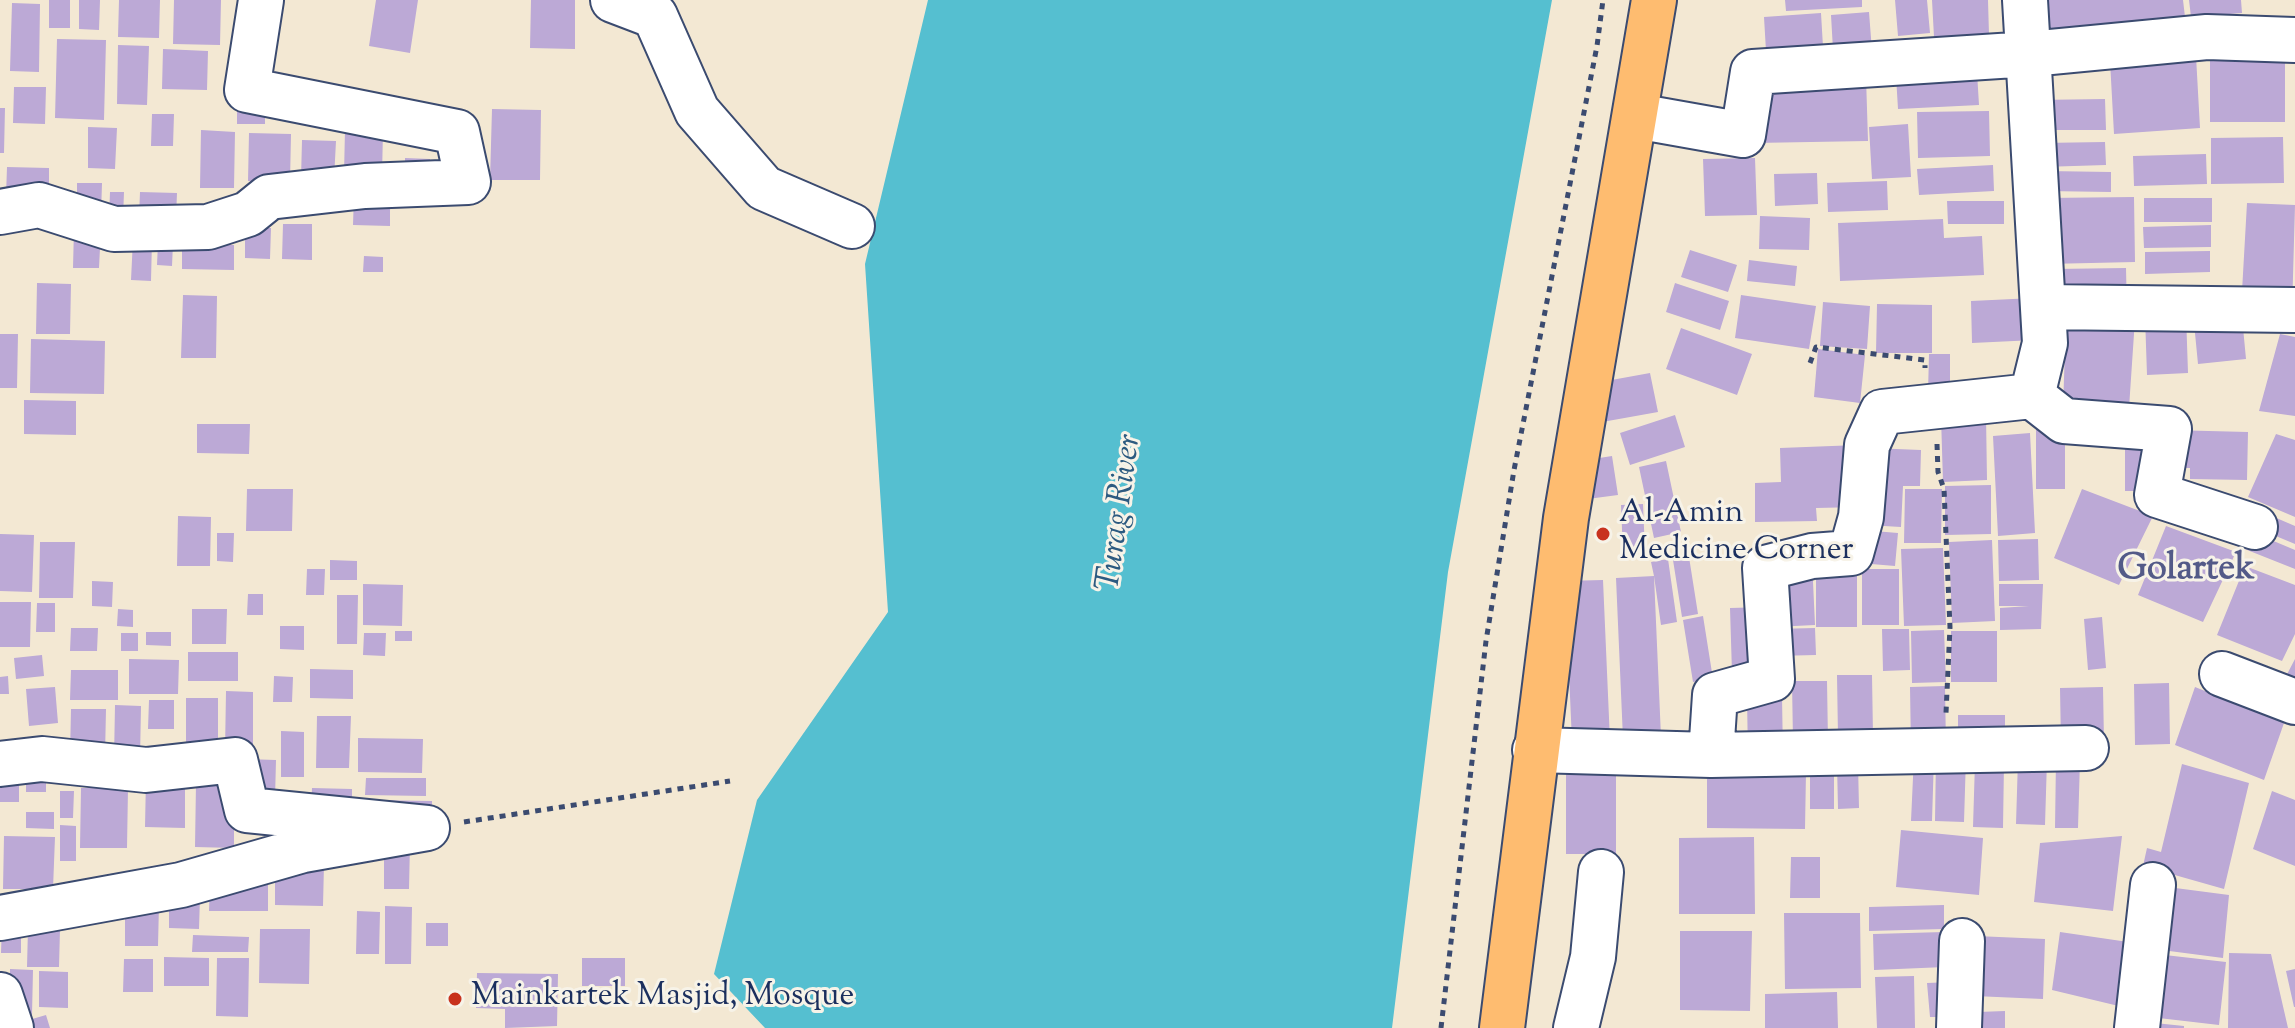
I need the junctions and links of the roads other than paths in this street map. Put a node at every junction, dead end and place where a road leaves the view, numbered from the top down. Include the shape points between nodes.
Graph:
1 (261, 0) edge
2 (613, 0) edge
3 (1654, 0) edge
4 (2025, 0) edge
5 (2295, 40) edge
6 (2030, 54) junction
7 (1636, 116) junction
8 (0, 212) edge
9 (852, 226) dead end
10 (2043, 307) junction
11 (2295, 310) edge
12 (2032, 396) junction
13 (2255, 527) dead end
14 (2222, 674) dead end
15 (2295, 702) edge
16 (2086, 748) dead end
17 (1535, 750) junction
18 (1711, 755) junction
19 (0, 764) edge
20 (1601, 872) dead end
21 (2153, 885) dead end
22 (0, 918) edge
23 (1962, 941) dead end
24 (0, 995) edge
25 (11, 1028) edge
26 (1502, 1028) edge
27 (1576, 1028) edge
28 (1959, 1028) edge
29 (2137, 1028) edge

1 - 8 street via 247,90 457,132 468,182 269,197 248,214 208,227 114,229 39,205
2 - 9 street via 655,16 697,111 764,188
3 - 7 highway
4 - 6 street
5 - 6 street via 2207,37
6 - 7 street via 1753,72 1743,135
6 - 10 street
7 - 17 highway via 1566,518
10 - 11 street
10 - 12 street via 2045,343
12 - 13 street via 2064,421 2169,429 2157,495
12 - 18 street via 1882,412 1867,445 1861,517 1851,553 1765,568 1772,679 1715,695
14 - 15 street
16 - 18 street
17 - 18 street
17 - 26 highway
19 - 22 street via 42,759 146,770 235,760 247,810 427,828 303,850 181,885
20 - 27 street via 1593,957
21 - 29 street
23 - 28 street
24 - 25 street

